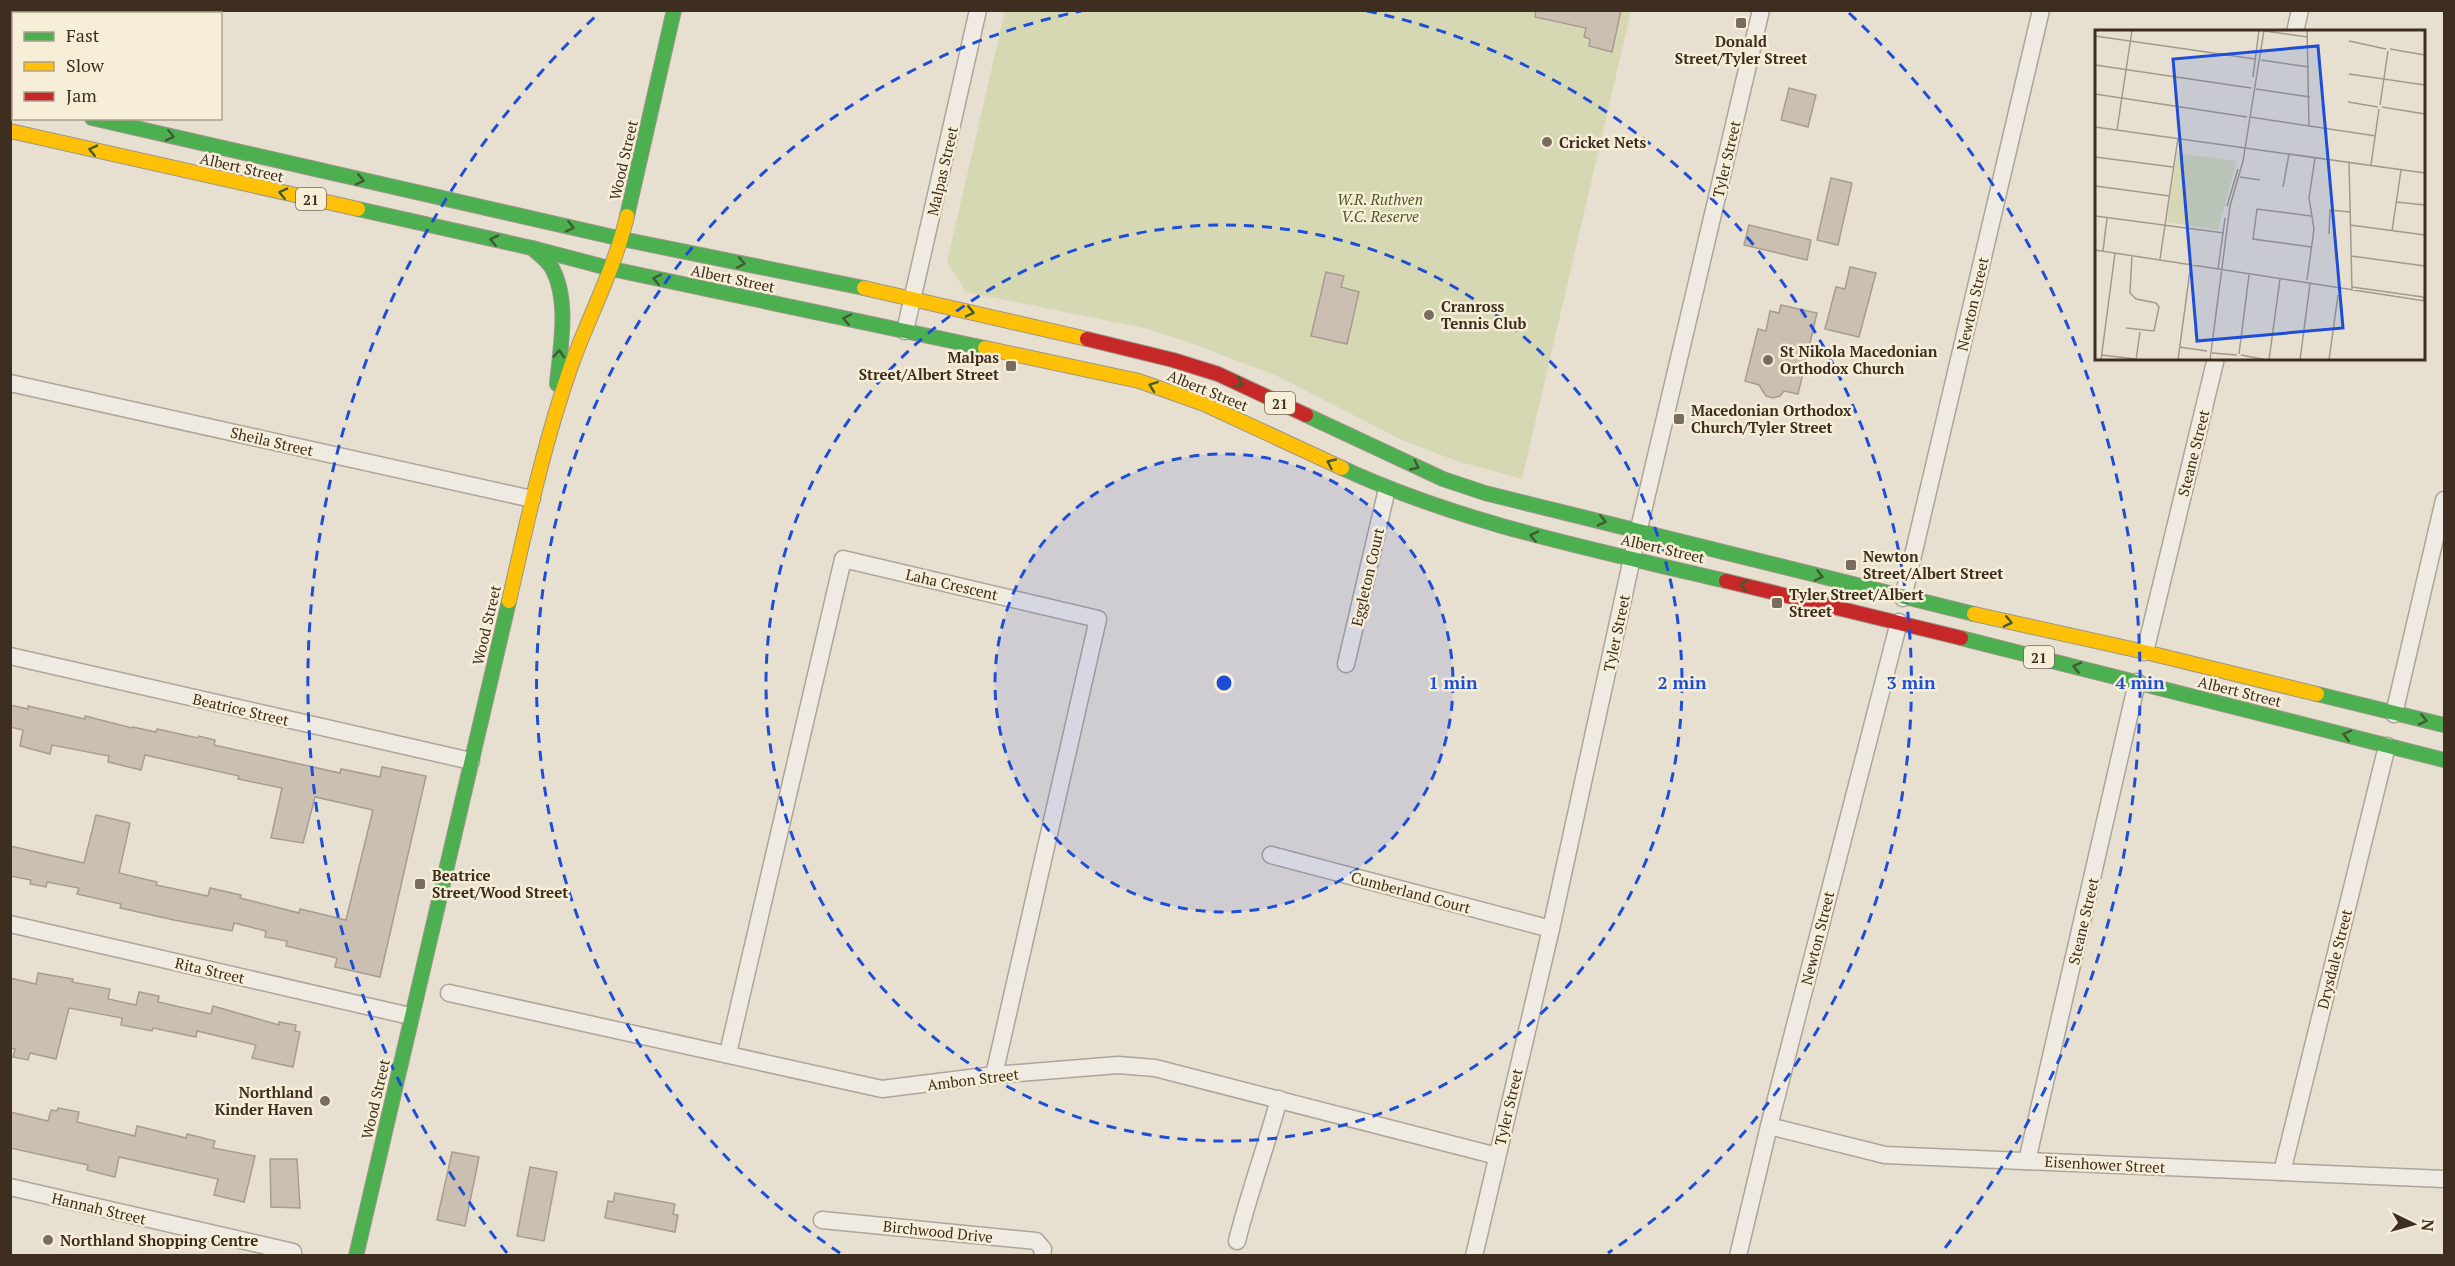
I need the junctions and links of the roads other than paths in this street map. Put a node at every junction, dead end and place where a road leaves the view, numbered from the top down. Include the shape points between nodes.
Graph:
1 (674, 10) edge
2 (978, 10) edge
3 (1761, 10) edge
4 (2041, 10) edge
5 (2300, 10) edge
6 (2295, 30) edge
7 (98, 120) edge
8 (10, 131) edge
9 (223, 164) junction
10 (622, 239) junction
11 (532, 248) junction
12 (612, 269) junction
13 (913, 298) junction
14 (905, 331) junction
15 (2216, 360) edge
16 (10, 383) edge
17 (1211, 389) junction
18 (556, 413) junction
19 (1387, 489) junction
20 (532, 500) junction
21 (2445, 500) edge
22 (1640, 530) junction
23 (1632, 558) junction
24 (1903, 598) junction
25 (1899, 622) junction
26 (2145, 652) junction
27 (10, 656) edge
28 (1346, 664) dead end
29 (2137, 682) junction
30 (2394, 714) junction
31 (2445, 725) edge
32 (2387, 746) junction
33 (2445, 760) edge
34 (471, 761) junction
35 (1271, 855) dead end
36 (10, 924) edge
37 (1551, 929) junction
38 (449, 993) dead end
39 (410, 1016) junction
40 (728, 1053) junction
41 (994, 1075) junction
42 (1279, 1100) junction
43 (1769, 1126) junction
44 (1497, 1156) junction
45 (2028, 1161) junction
46 (2282, 1172) junction
47 (2445, 1179) edge
48 (10, 1187) edge
49 (822, 1220) dead end
50 (1237, 1241) dead end
51 (293, 1252) dead end
52 (356, 1256) edge
53 (1042, 1256) edge
54 (1474, 1256) edge
55 (1738, 1256) edge

1 - 10 main road, Wood Street
2 - 13 street, Malpas Street
3 - 22 street, Tyler Street
4 - 24 street, Newton Street
5 - 6 street
7 -> 9 main road, Albert Street / 21
9 -> 8 main road, Albert Street / 21
9 -> 10 main road, Albert Street / 21
11 -> 9 main road, Albert Street / 21
10 - 12 main road, Wood Street
10 -> 13 main road, Albert Street / 21
11 - 12 main road, Albert Street / 21
18 -> 11 main road via 561,328 559,281 551,266
14 -> 12 main road, Albert Street / 21
12 - 18 main road, Wood Street via 577,350
13 - 14 street, Malpas Street
13 -> 17 main road, Albert Street / 21 via 1173,360
17 -> 14 main road, Albert Street / 21 via 1139,381
15 - 26 street, Steane Street
16 - 20 street, Sheila Street
19 -> 17 main road, Albert Street / 21
17 -> 22 main road, Albert Street / 21 via 1485,493
18 - 20 main road, Wood Street
23 -> 19 main road, Albert Street / 21 via 1520,532
19 - 28 street, Eggleton Court
20 - 34 main road, Wood Street
21 - 30 street
22 - 23 street, Tyler Street
22 -> 24 main road, Albert Street / 21
25 -> 23 main road, Albert Street / 21
23 - 37 street, Tyler Street
24 -> 26 main road, Albert Street / 21
29 -> 25 main road, Albert Street / 21
25 - 43 street, Newton Street
26 - 30 main road, Albert Street / 21
27 - 34 street, Beatrice Street
32 -> 29 main road, Albert Street / 21
29 - 45 street, Steane Street
30 -> 31 main road, Albert Street / 21
32 - 33 main road, Albert Street / 21
32 - 46 street, Drysdale Street
34 - 39 main road, Wood Street
35 - 37 street, Cumberland Court
36 - 39 street, Rita Street
37 - 44 street, Tyler Street
38 - 40 street, Ambon Street
39 - 52 main road, Wood Street
40 - 41 street, Ambon Street via 882,1089
40 - 41 street, Laha Crescent via 843,559 1098,619
41 - 42 street, Ambon Street via 1118,1065 1155,1068
42 - 44 street, Ambon Street
42 - 50 street
43 - 45 street, Eisenhower Street via 1885,1155
43 - 55 street, Newton Street
44 - 54 street, Tyler Street
45 - 46 street, Eisenhower Street
46 - 47 street, Eisenhower Street
48 - 51 street, Hannah Street
49 - 53 street, Birchwood Drive via 1036,1241 1043,1249

